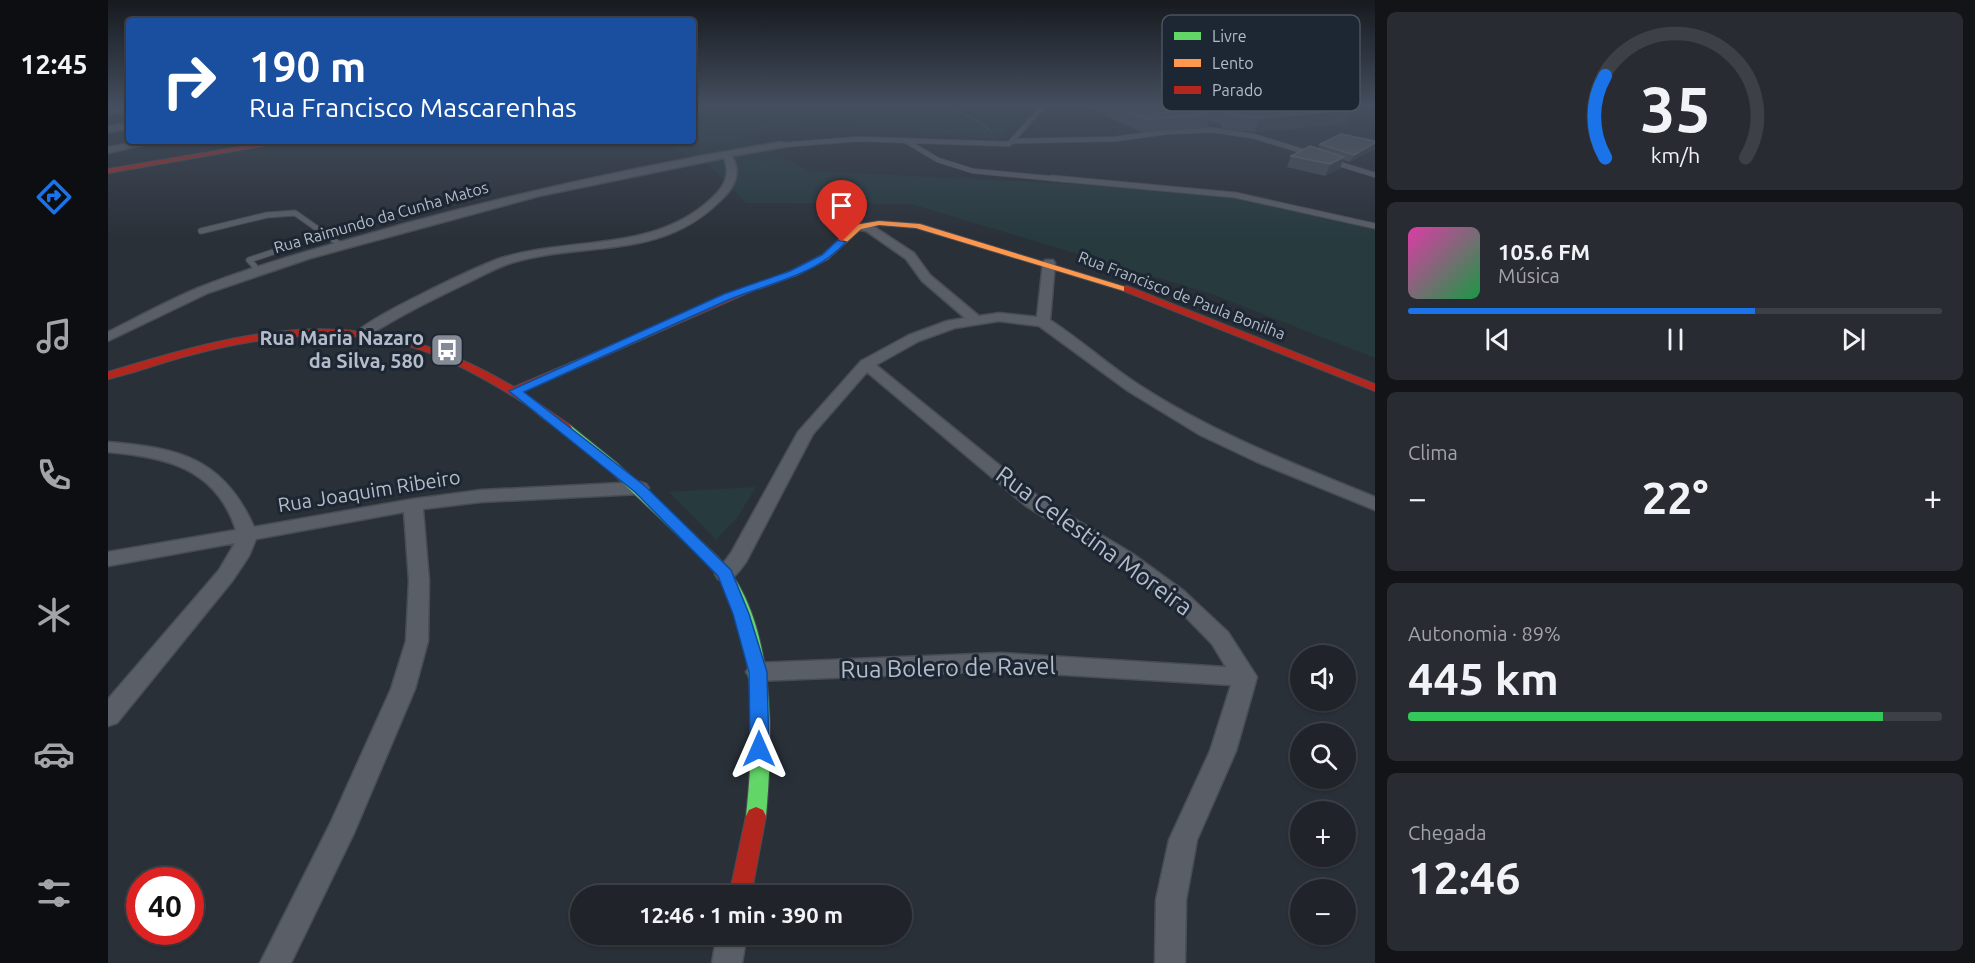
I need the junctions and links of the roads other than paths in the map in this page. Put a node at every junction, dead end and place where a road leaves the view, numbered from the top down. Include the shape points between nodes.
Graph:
1 (240, 149) edge
2 (757, 149) edge
3 (919, 149) edge
4 (1293, 149) edge
5 (726, 154) junction
6 (108, 171) edge
7 (1375, 175) edge
8 (863, 225) junction
9 (1375, 226) edge
10 (201, 231) dead end
11 (342, 246) junction
12 (276, 251) dead end
13 (1049, 263) junction
14 (258, 270) junction
15 (975, 319) junction
16 (1043, 322) junction
17 (363, 333) junction
18 (108, 337) edge
19 (866, 364) junction
20 (108, 376) edge
21 (1375, 388) edge
22 (515, 391) junction
23 (108, 447) edge
24 (640, 489) junction
25 (1375, 504) edge
26 (413, 505) junction
27 (246, 534) junction
28 (108, 559) edge
29 (725, 574) junction
30 (758, 672) junction
31 (1245, 677) junction
32 (108, 716) edge
33 (742, 885) edge
34 (730, 945) edge
35 (275, 963) edge
36 (727, 963) edge
37 (1170, 963) edge

1 - 6 street
2 - 5 street, Rua Raimundo da Cunha Matos
3 - 9 lane via 938,160 973,171 1235,195
4 - 7 lane
5 - 11 street, Rua Raimundo da Cunha Matos via 498,202
5 - 17 street via 732,161 729,185 696,216 672,230 639,242 544,252 502,262 396,312
8 - 13 street, Rua Francisco de Paula Bonilha via 917,226
8 - 15 street via 910,256 926,278
8 - 22 street via 825,257 794,273 728,297
10 - 11 lane via 288,212 300,215
11 - 14 street, Rua Raimundo da Cunha Matos
12 - 14 lane via 249,260
13 - 16 street
13 - 21 street, Rua Francisco de Paula Bonilha via 1120,286
14 - 18 street, Rua Raimundo da Cunha Matos via 178,302
15 - 16 street via 999,317
15 - 19 street via 914,338
16 - 25 street via 1133,387 1206,431
17 - 20 street via 310,331 243,338
17 - 22 street via 418,344
19 - 29 street via 806,432 739,557
19 - 31 street, Rua Celestina Moreira via 1033,502 1126,559 1177,596 1220,638
22 - 24 street
23 - 27 street via 146,450 180,459 207,472 230,495
24 - 26 street, Rua Joaquim Ribeiro via 482,495
24 - 29 street
26 - 27 street, Rua Joaquim Ribeiro
26 - 35 street via 419,581 417,641 403,689 340,833
27 - 28 street, Rua Joaquim Ribeiro
27 - 32 street via 239,556 226,575
29 - 30 street
30 - 31 street, Rua Bolero de Ravel via 1000,662
30 - 33 street via 758,804
31 - 37 street via 1223,751 1183,840 1171,900
34 - 36 street

